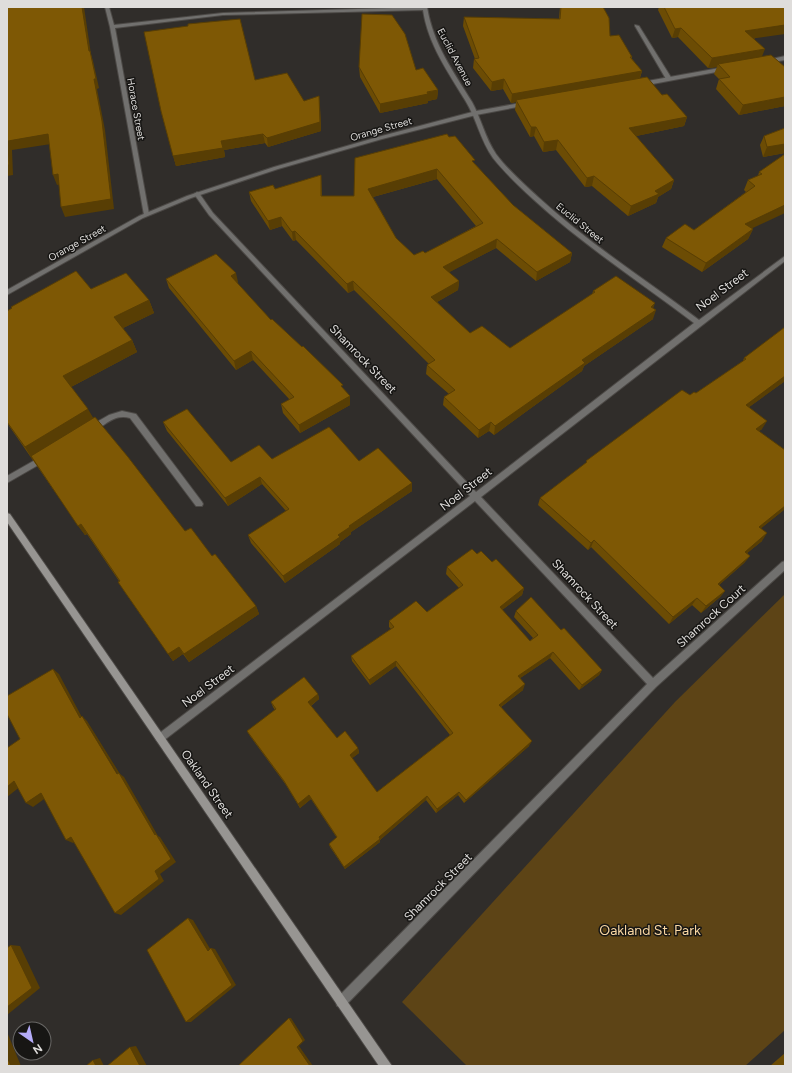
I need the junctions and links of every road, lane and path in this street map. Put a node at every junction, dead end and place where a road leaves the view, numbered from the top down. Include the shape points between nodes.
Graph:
1 (107, 7) edge
2 (358, 7) edge
3 (425, 8) edge
4 (371, 10) junction
5 (637, 26) dead end
6 (112, 27) junction
7 (785, 58) edge
8 (762, 62) edge
9 (731, 68) edge
10 (669, 79) junction
11 (638, 84) edge
12 (532, 103) edge
13 (476, 113) junction
14 (197, 194) junction
15 (146, 214) junction
16 (785, 258) edge
17 (7, 293) edge
18 (699, 323) junction
19 (82, 434) edge
20 (50, 454) edge
21 (7, 480) edge
22 (477, 496) junction
23 (199, 504) dead end
24 (7, 516) edge
25 (785, 565) edge
26 (654, 684) junction
27 (160, 738) junction
28 (341, 1002) junction
29 (386, 1066) edge

1 - 6 street, Horace Street
2 - 4 street
3 - 4 street
3 - 13 street, Euclid Avenue via 437,46
4 - 6 street via 223,14
5 - 10 street
6 - 15 street, Horace Street
7 - 8 street
9 - 10 street
10 - 11 street
12 - 13 street, Orange Street
13 - 14 street, Orange Street via 345,148
13 - 18 street, Euclid Street via 490,149 536,199 602,253
14 - 15 street, Orange Street
14 - 22 street, Shamrock Street via 221,226
15 - 17 street, Orange Street
16 - 18 street, Noel Street
18 - 22 street, Noel Street
19 - 23 street via 115,414 126,413 133,416
20 - 21 street
22 - 26 street, Shamrock Street
22 - 27 street, Noel Street
24 - 27 main road, Oakland Street
25 - 26 street, Shamrock Court
26 - 28 street, Shamrock Street
27 - 28 main road, Oakland Street
28 - 29 main road, Oakland Street

